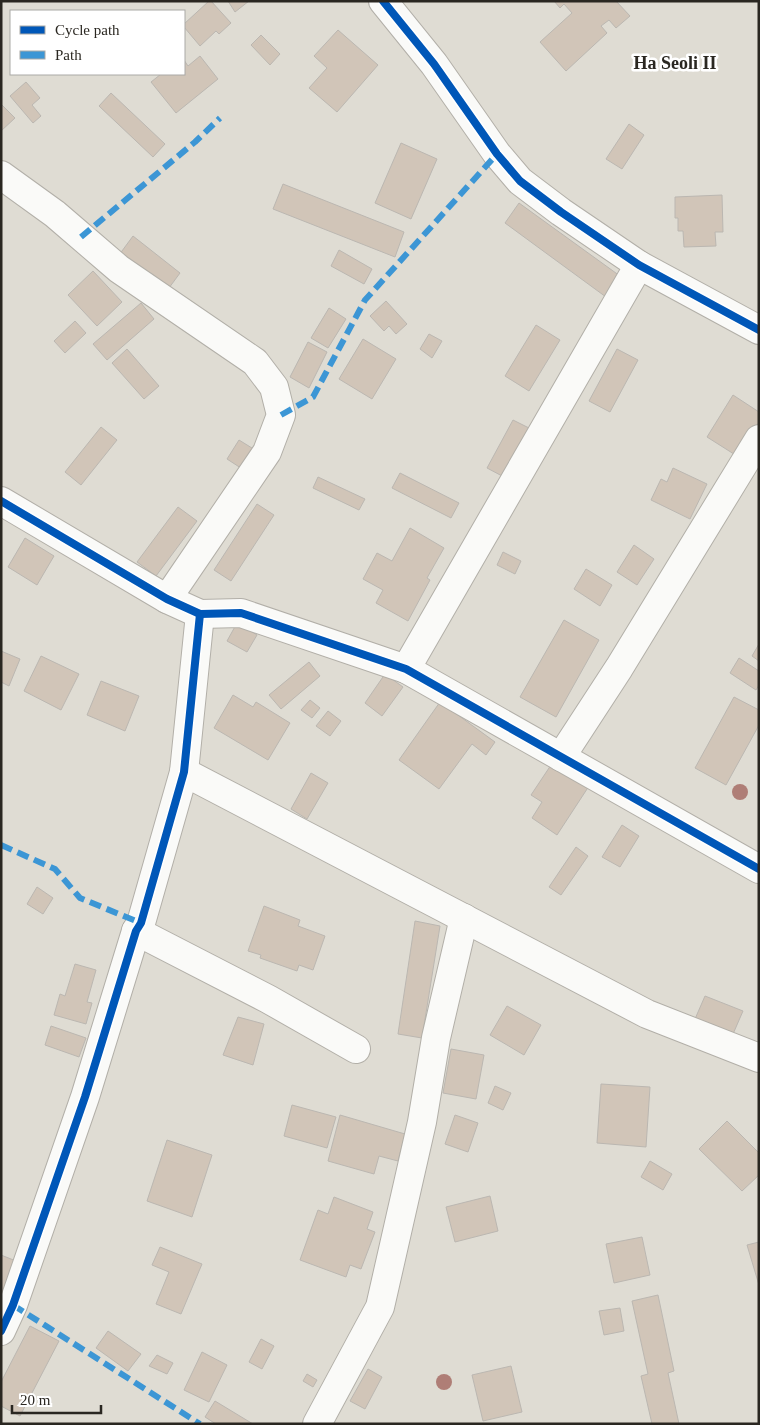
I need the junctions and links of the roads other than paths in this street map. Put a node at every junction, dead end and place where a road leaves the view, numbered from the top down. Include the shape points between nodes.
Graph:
1 (384, 1) edge
2 (1, 175) edge
3 (639, 265) junction
4 (759, 330) edge
5 (759, 439) edge
6 (1, 501) edge
7 (167, 599) junction
8 (200, 614) junction
9 (406, 669) junction
10 (561, 757) junction
11 (184, 772) junction
12 (759, 869) edge
13 (464, 918) junction
14 (136, 932) junction
15 (356, 1049) dead end
16 (759, 1058) edge
17 (1, 1331) edge
18 (317, 1424) edge

1 - 3 street via 520,181
2 - 7 street via 55,214 120,269 255,362 274,387 281,416 267,452
3 - 4 street
3 - 9 street
5 - 10 street
6 - 7 street
7 - 8 street
8 - 9 street via 240,613
8 - 11 street
9 - 10 street
10 - 12 street
11 - 13 street
11 - 14 street
13 - 16 street via 647,1014
13 - 18 street via 380,1307
14 - 15 street via 268,999
14 - 17 street via 85,1097 13,1305

